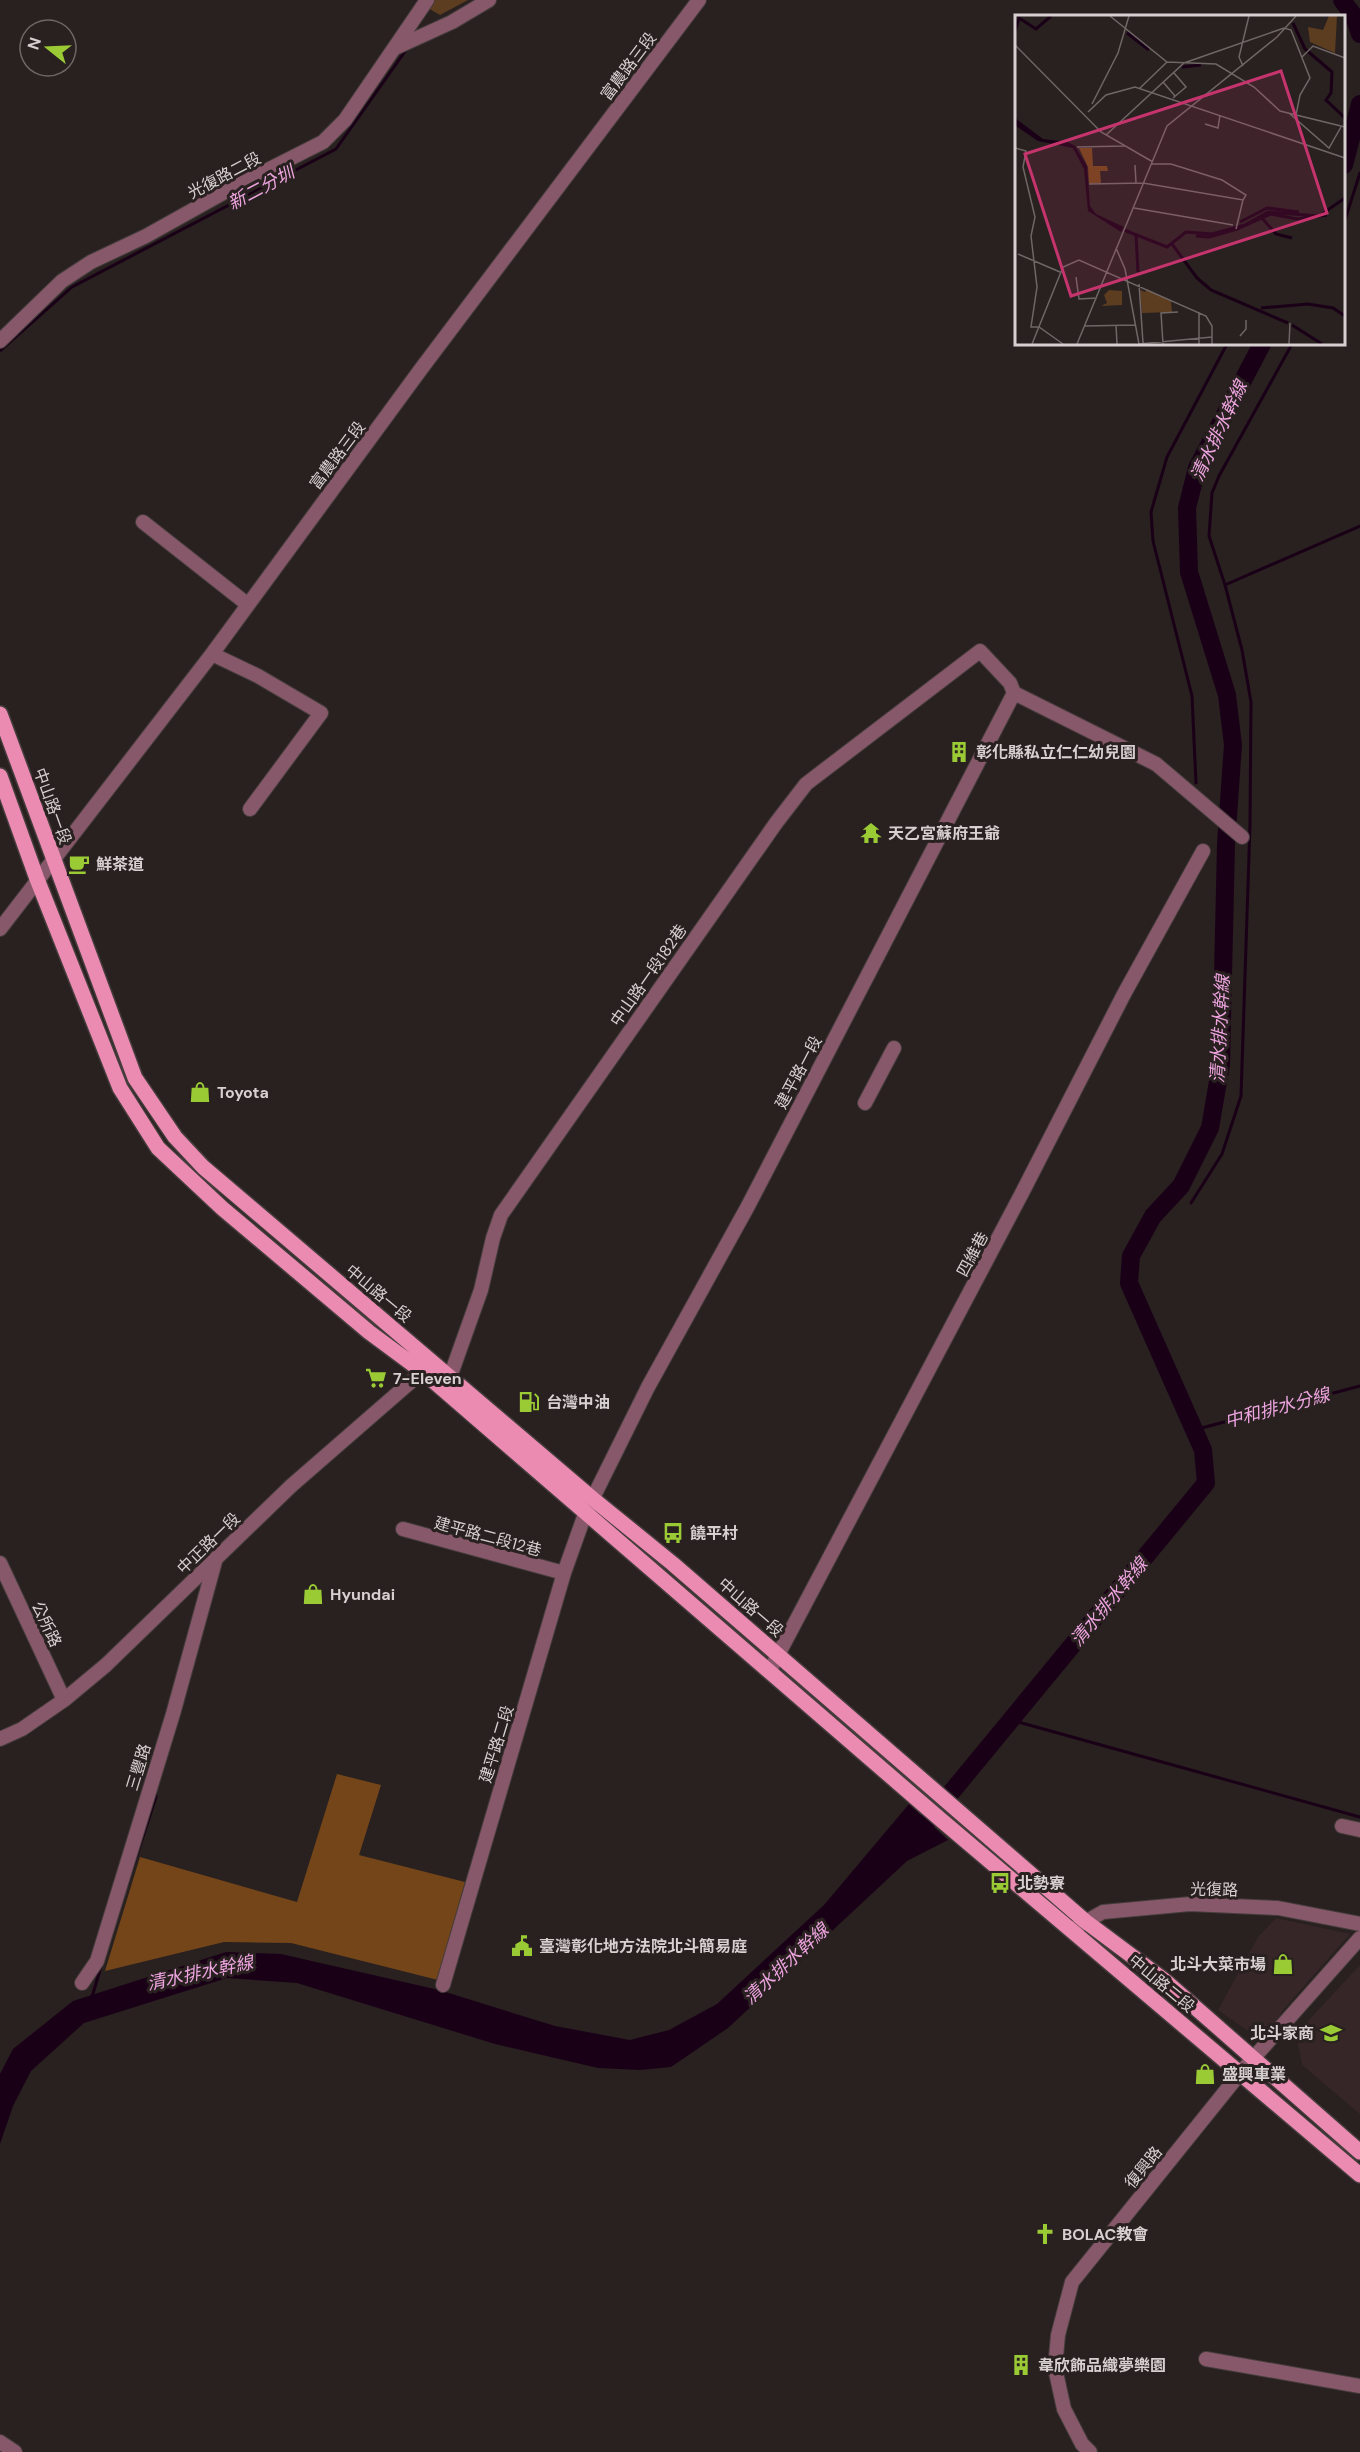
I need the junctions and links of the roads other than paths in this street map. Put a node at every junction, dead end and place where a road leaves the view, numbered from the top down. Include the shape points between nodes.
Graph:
1 (427, 0) edge
2 (489, 0) edge
3 (699, 0) edge
4 (395, 48) junction
5 (0, 341) edge
6 (142, 522) dead end
7 (247, 604) junction
8 (212, 654) junction
9 (1014, 693) junction
10 (0, 714) edge
11 (0, 776) edge
12 (250, 809) dead end
13 (1242, 837) dead end
14 (1203, 851) dead end
15 (53, 859) junction
16 (37, 879) junction
17 (0, 929) edge
18 (894, 1048) dead end
19 (865, 1102) dead end
20 (428, 1367) junction
21 (450, 1377) junction
22 (441, 1389) junction
23 (592, 1499) junction
24 (585, 1514) junction
25 (404, 1529) dead end
26 (217, 1556) junction
27 (0, 1563) edge
28 (564, 1573) junction
29 (779, 1655) junction
30 (769, 1672) junction
31 (64, 1700) junction
32 (0, 1739) edge
33 (954, 1808) joint
34 (940, 1819) joint
35 (1342, 1826) dead end
36 (1360, 1830) edge
37 (1085, 1921) junction
38 (1360, 1924) edge
39 (1071, 1930) junction
40 (1360, 1938) edge
41 (82, 1983) dead end
42 (443, 1985) dead end
43 (1253, 2058) junction
44 (1241, 2072) junction
45 (1360, 2152) edge
46 (1360, 2175) edge
47 (1206, 2359) dead end
48 (1360, 2386) edge
49 (0, 2442) edge
50 (15, 2452) edge
51 (1090, 2452) edge

1 - 4 street, 光復路二段
2 - 4 street
3 - 7 street, 富農路三段
4 - 5 street, 光復路二段 via 345,120 323,142 91,262 62,281
6 - 7 street
7 - 8 street, 富農路三段
8 - 12 street via 321,713
8 - 15 street, 富農路三段
9 - 13 street via 1156,764
9 - 21 street, 中山路一段182巷 via 1010,683 980,651 806,784 501,1215 481,1290
9 - 23 street, 建平路一段
10 - 15 main road, 中山路一段
11 - 16 main road, 中山路一段
14 - 29 street, 四維巷 via 1124,994
15 - 16 street, 富農路三段
15 - 20 main road, 中山路一段 via 135,1078 175,1137 203,1167
16 - 17 street, 富農路三段
16 - 20 main road, 中山路一段 via 120,1088 158,1148 222,1208 369,1332
18 - 19 street
20 - 21 main road, 中山路一段
20 - 22 main road, 中山路一段
20 - 26 street, 中正路一段
21 - 22 street, 中山路一段182巷
21 - 23 main road, 中山路一段
22 - 24 main road, 中山路一段
23 - 24 street, 建平路一段
23 - 29 main road, 中山路一段
24 - 28 street, 建平路二段
24 - 30 main road, 中山路一段
25 - 28 street, 建平路二段12巷
26 - 31 street, 中正路一段 via 106,1665
26 - 41 street, 三豐路 via 97,1961
27 - 31 street, 公所路
28 - 42 street, 建平路二段
29 - 30 street, 四維巷
29 - 33 main road, 中山路一段
30 - 34 main road, 中山路一段
31 - 32 street, 中正路一段
33 - 37 main road, 中山路二段
34 - 39 main road, 中山路二段
35 - 36 street
37 - 38 street, 光復路 via 1103,1912 1198,1904 1278,1908
37 - 39 street, 光復路
37 - 43 main road, 中山路二段 via 1164,1980
39 - 44 main road, 中山路二段
40 - 43 street, 復興路
43 - 44 street, 復興路
43 - 45 main road, 中山路二段
44 - 46 main road, 中山路二段
44 - 51 street, 復興路 via 1072,2282 1058,2335 1055,2368 1064,2409
47 - 48 street
49 - 50 street

